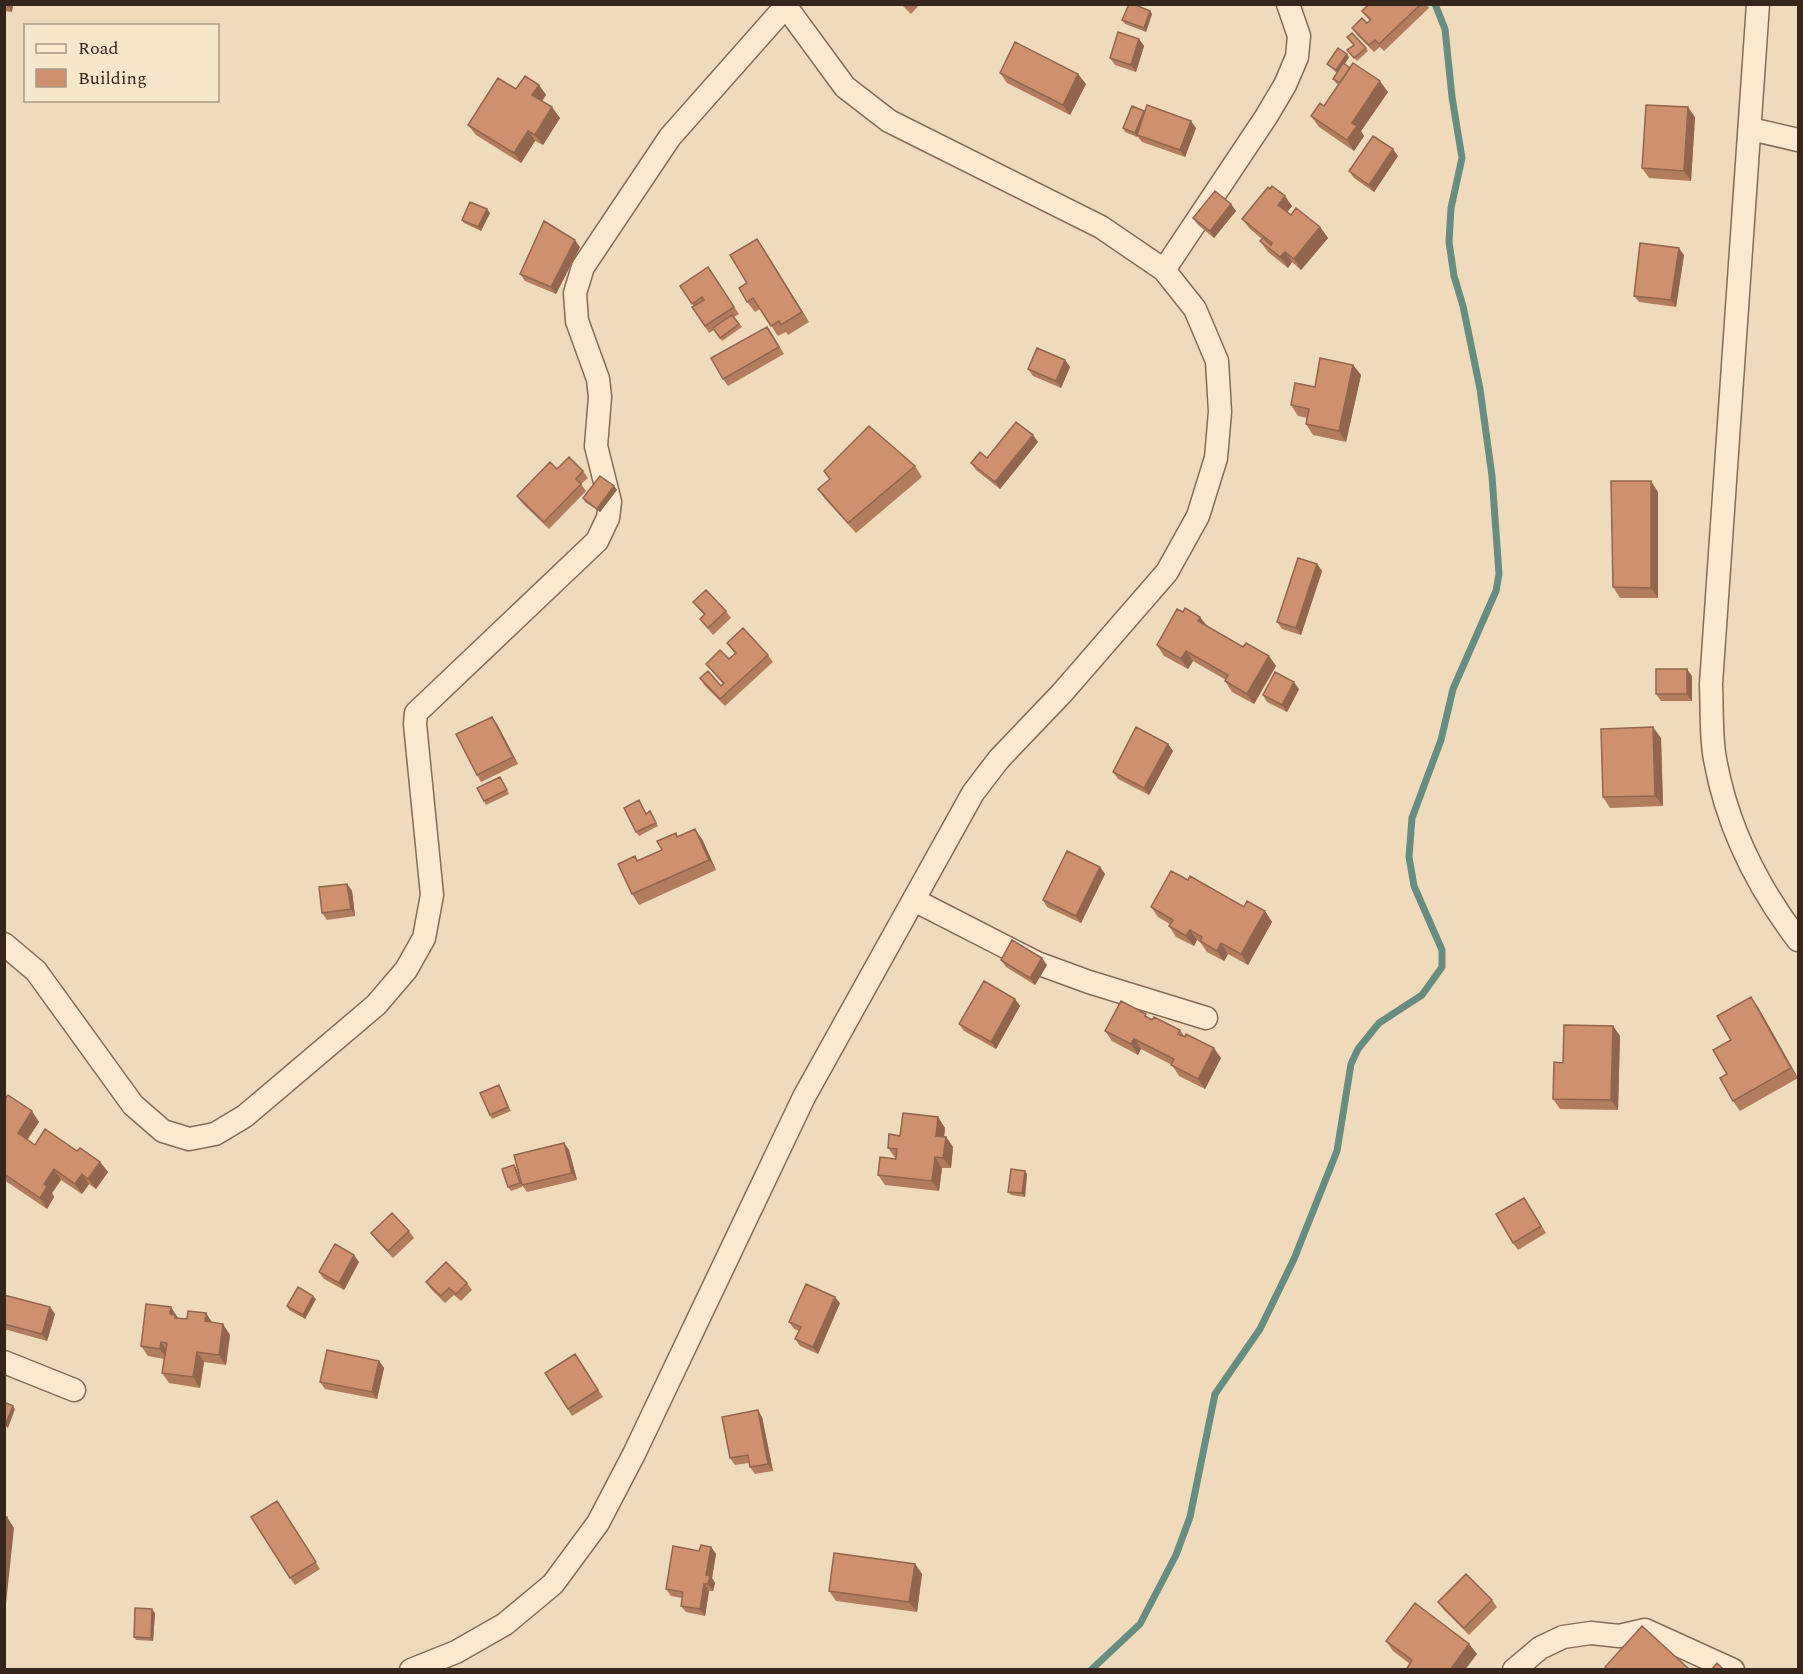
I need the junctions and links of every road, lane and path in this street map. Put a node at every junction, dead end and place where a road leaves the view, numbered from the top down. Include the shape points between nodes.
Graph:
1 (1288, 4) edge
2 (1758, 4) edge
3 (785, 5) edge
4 (1751, 129) junction
5 (1798, 140) edge
6 (1164, 270) junction
7 (914, 900) junction
8 (1798, 940) edge
9 (4, 944) edge
10 (1206, 1018) dead end
11 (4, 1362) edge
12 (74, 1390) dead end
13 (411, 1670) edge
14 (1514, 1670) edge
15 (1733, 1670) edge

1 - 6 street via 1299,36 1297,57 1285,85
2 - 4 street
3 - 6 street via 845,87 889,121 1101,227
3 - 9 street via 670,137 583,267 575,293 577,321 598,379 596,446 598,464 608,488 608,518 597,541 416,713 432,895 424,938 406,970 376,1005 245,1116 215,1134 189,1139 163,1131 133,1105 36,971
4 - 5 street
4 - 8 street via 1739,245 1711,684 1714,751 1725,804 1749,861 1775,910
6 - 7 street via 1195,309 1217,361 1220,412 1216,458 1198,516 1167,572 973,793
7 - 10 street via 1037,963
7 - 13 street via 804,1097 598,1523 553,1584 506,1624 456,1652
11 - 12 street
14 - 15 street via 1540,1648 1563,1636 1618,1636 1645,1630

